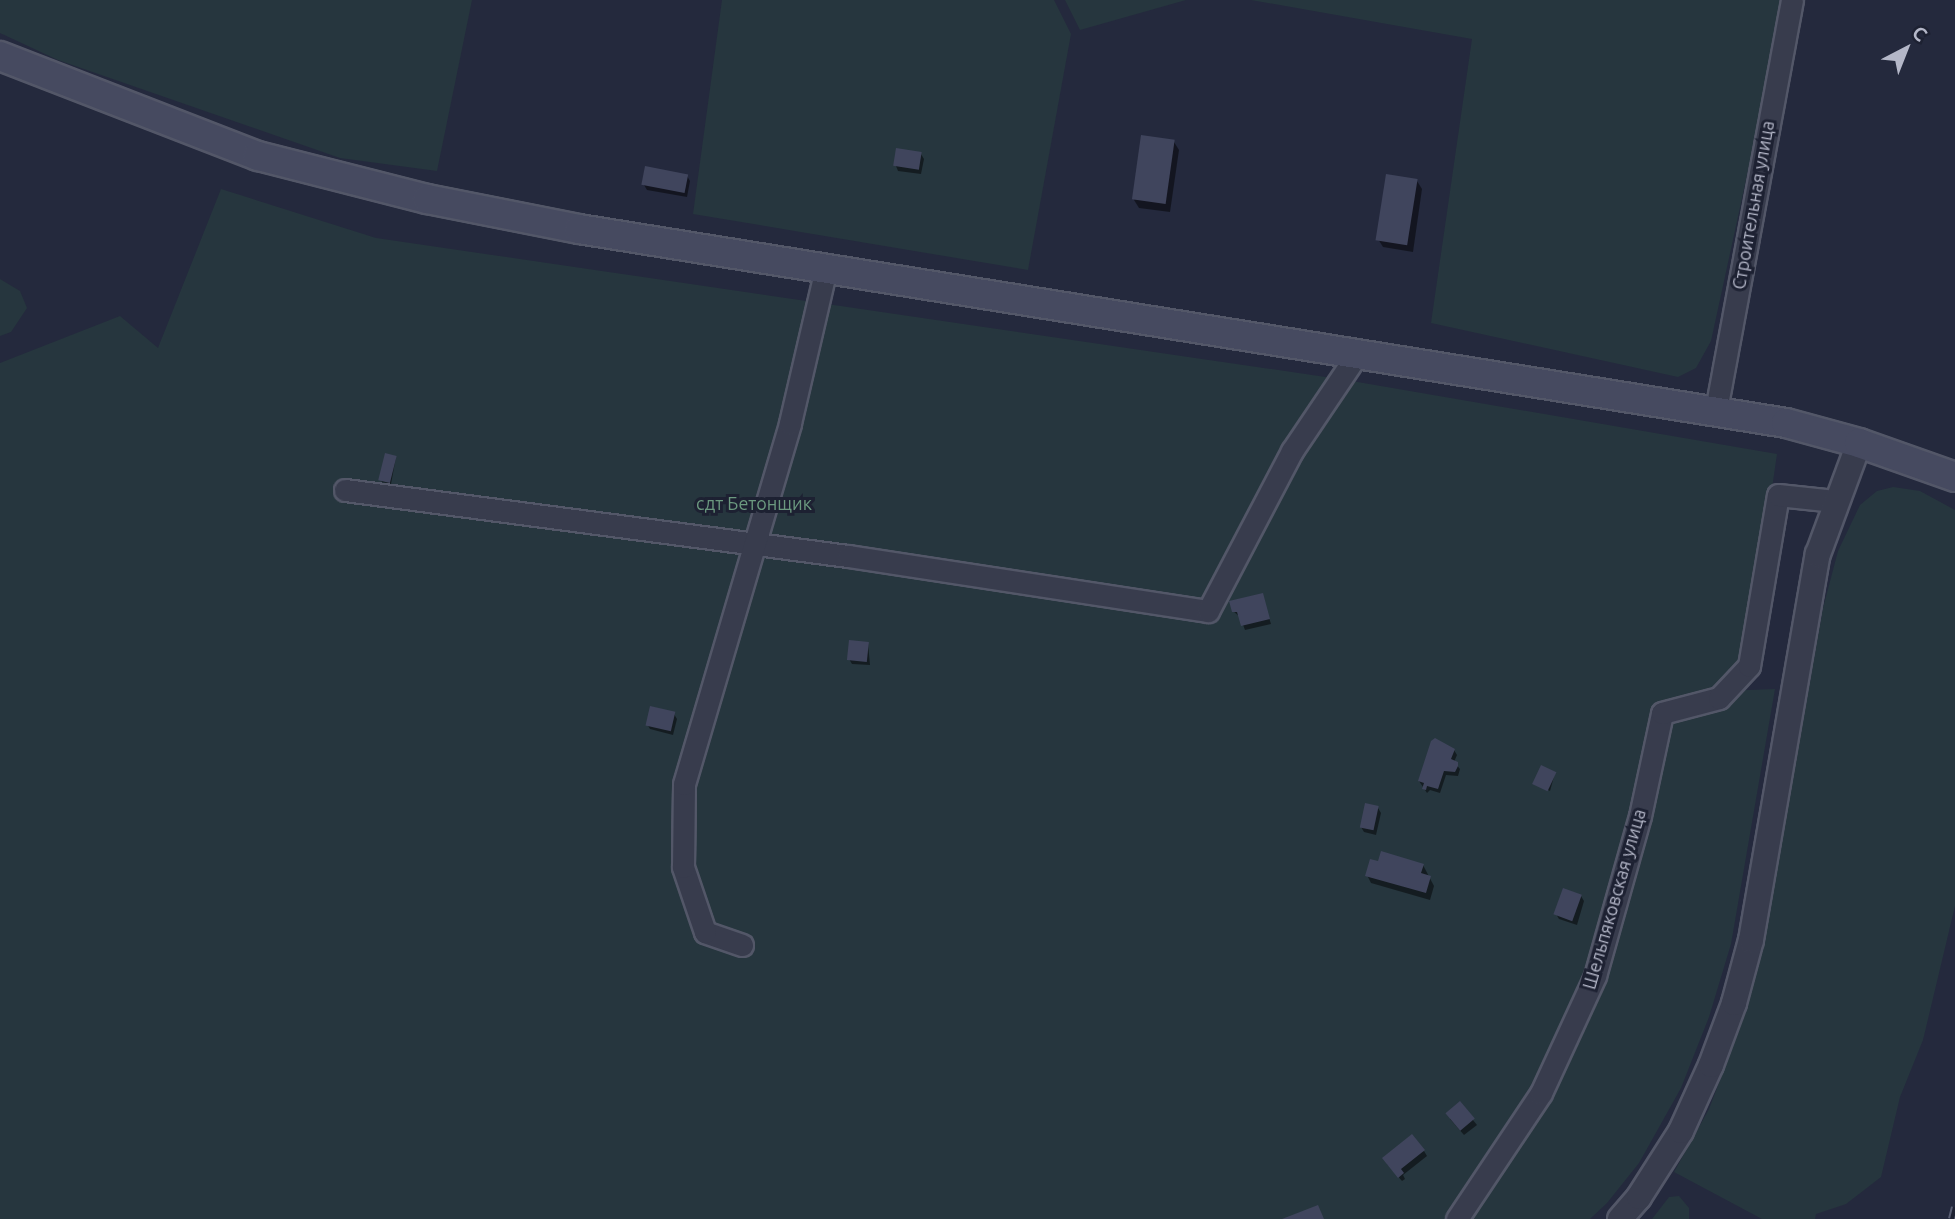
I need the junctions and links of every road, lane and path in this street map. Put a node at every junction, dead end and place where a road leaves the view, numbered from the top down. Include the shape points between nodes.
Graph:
1 (1792, 0) edge
2 (0, 56) edge
3 (826, 268) junction
4 (1358, 353) junction
5 (1716, 410) junction
6 (1859, 443) junction
7 (1955, 477) edge
8 (345, 490) dead end
9 (1835, 502) junction
10 (756, 545) junction
11 (742, 944) dead end
12 (1457, 1219) edge
13 (1620, 1219) edge

1 - 5 street, Строительная улица
2 - 3 main road via 258,156 454,205
3 - 4 main road
3 - 10 street
4 - 5 main road
4 - 10 street via 1292,451 1208,611
5 - 6 main road
6 - 7 main road
6 - 9 street
8 - 10 street
9 - 12 street, Шельпяковская улица via 1777,495 1749,666 1719,698 1662,713 1640,816 1595,976 1541,1093
9 - 13 street via 1818,554 1751,940 1734,1003 1681,1130
10 - 11 street via 684,784 683,867 705,932

